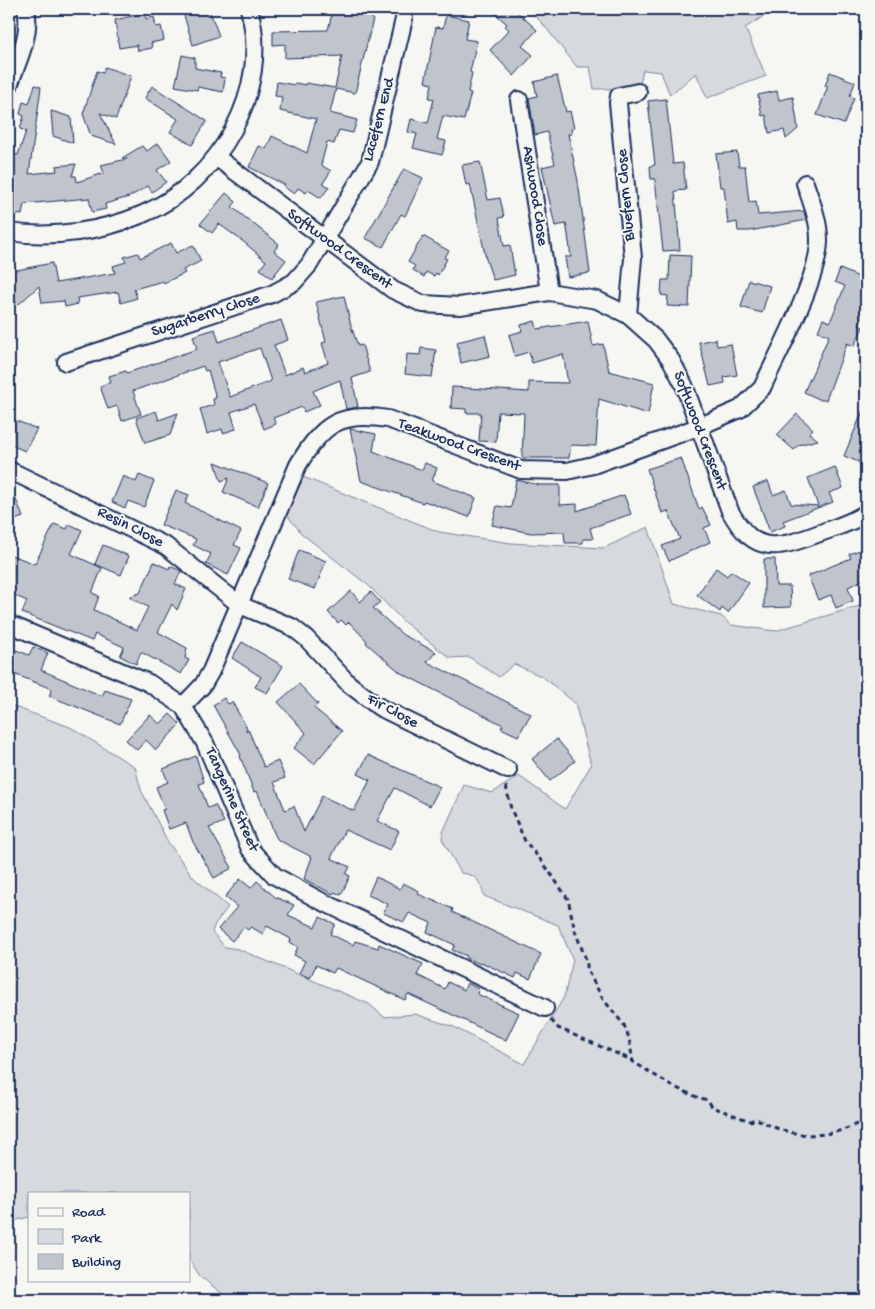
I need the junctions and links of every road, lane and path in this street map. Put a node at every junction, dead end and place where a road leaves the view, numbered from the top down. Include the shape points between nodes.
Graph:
1 (26, 9) edge
2 (249, 9) edge
3 (404, 19) dead end
4 (9, 86) edge
5 (638, 92) dead end
6 (518, 100) dead end
7 (216, 157) junction
8 (805, 183) dead end
9 (9, 232) edge
10 (325, 240) junction
11 (549, 292) junction
12 (628, 315) junction
13 (66, 362) dead end
14 (698, 427) junction
15 (9, 470) edge
16 (866, 513) edge
17 (240, 604) junction
18 (9, 624) edge
19 (183, 706) junction
20 (502, 767) joint
21 (545, 1008) joint
22 (633, 1063) junction
23 (866, 1123) edge

1 - 4 street via 28,23
2 - 7 street via 255,55 253,72 238,122
3 - 10 street, Lacefern End via 370,162
5 - 12 street, Bluefern Close via 619,96 618,103 633,258
6 - 11 street, Ashwood Close
7 - 9 street via 172,199 144,214 89,230 26,235
7 - 10 street, Softwood Crescent
8 - 14 street, Teakwood Crescent via 820,238 807,288 762,388 740,409
10 - 11 street, Softwood Crescent via 393,290 423,304 460,306
10 - 13 street, Sugarberry Close via 294,282 279,291
11 - 12 street, Softwood Crescent via 597,300
12 - 14 street, Softwood Crescent via 656,340 671,360 684,385
14 - 16 street, Softwood Crescent via 730,511 742,531 755,542 770,547 797,542
14 - 17 street, Teakwood Crescent via 593,465 543,472 521,470 388,419 368,416 341,421 313,441 298,465
15 - 17 street, Resin Close via 156,539
17 - 19 street, Teakwood Crescent via 211,671
17 - 20 street, Fir Close via 292,627 318,649 349,684 379,707
18 - 19 street, Tangerine Street via 149,683
19 - 21 street, Tangerine Street via 205,743 250,849 275,876 318,900
20 - 22 path via 500,780 508,788 511,809 525,841 568,900 574,931 592,983 624,1025
21 - 22 path via 558,1028
22 - 23 path via 672,1086 708,1100 712,1107 750,1121 764,1121 773,1127 818,1136

